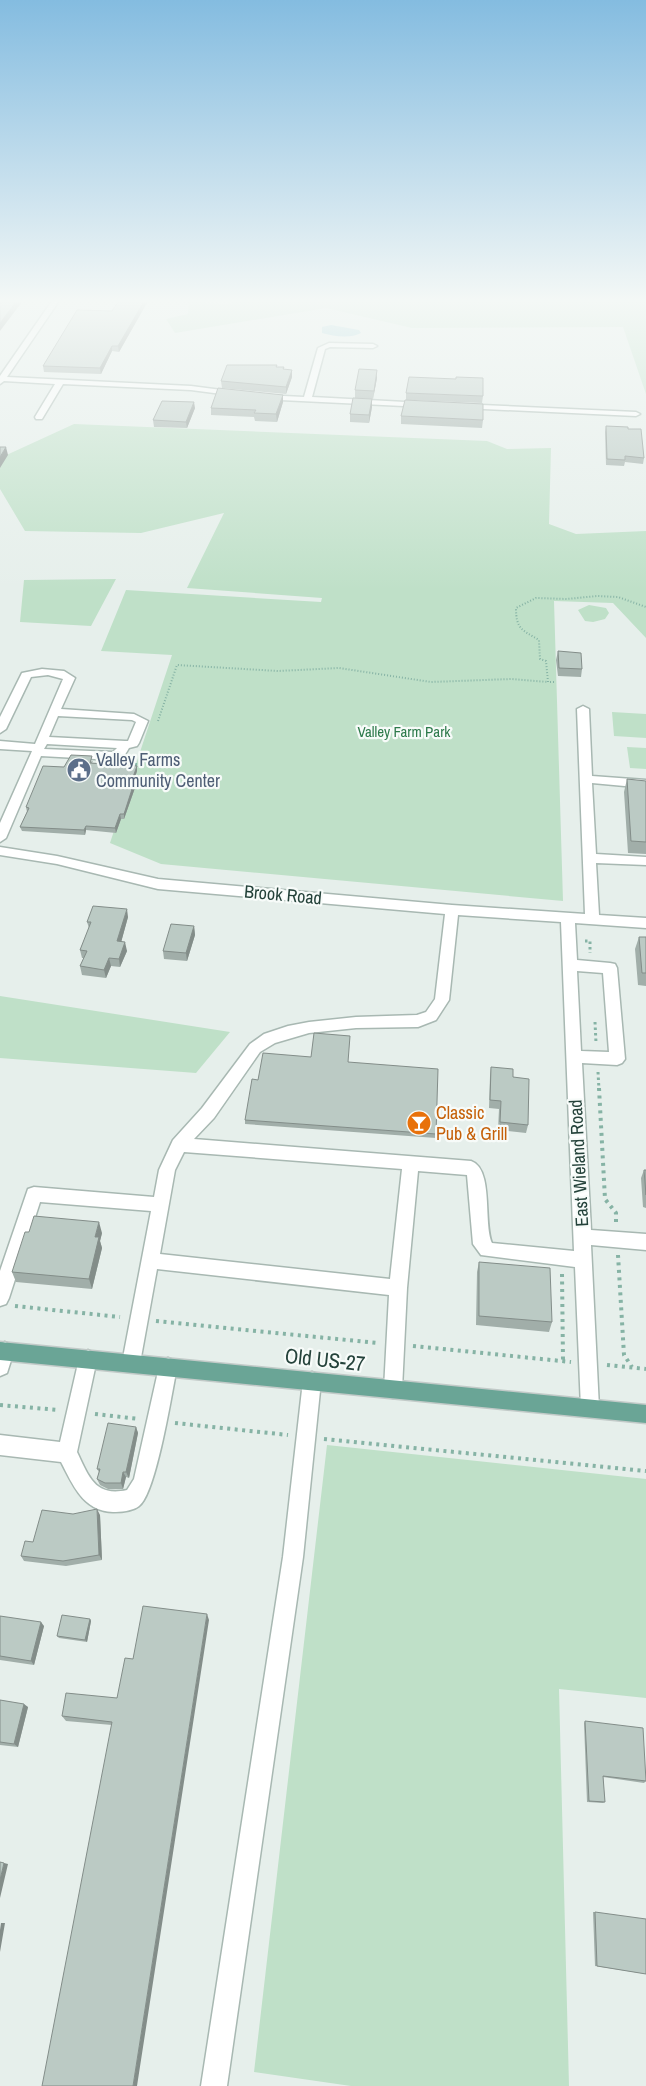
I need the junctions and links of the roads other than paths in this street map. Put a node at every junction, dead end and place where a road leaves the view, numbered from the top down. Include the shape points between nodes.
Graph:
1 (52, 395) edge
2 (246, 395) edge
3 (308, 395) edge
4 (307, 400) junction
5 (436, 405) edge
6 (456, 406) edge
7 (636, 414) dead end
8 (39, 417) dead end
9 (583, 709) dead end
10 (54, 712) junction
11 (0, 729) edge
12 (0, 745) edge
13 (39, 746) junction
14 (586, 780) junction
15 (646, 784) edge
16 (0, 838) edge
17 (0, 851) edge
18 (590, 858) junction
19 (646, 862) edge
20 (452, 910) junction
21 (568, 918) junction
22 (592, 919) junction
23 (646, 923) edge
24 (570, 965) junction
25 (574, 1056) junction
26 (179, 1145) junction
27 (411, 1163) junction
28 (161, 1205) junction
29 (583, 1237) junction
30 (646, 1242) edge
31 (584, 1260) junction
32 (151, 1261) junction
33 (6, 1263) edge
34 (398, 1288) junction
35 (5, 1302) edge
36 (2, 1356) edge
37 (88, 1359) junction
38 (130, 1363) junction
39 (168, 1366) junction
40 (312, 1381) junction
41 (392, 1389) junction
42 (590, 1408) junction
43 (646, 1414) edge
44 (0, 1445) edge
45 (67, 1453) junction
46 (214, 2086) edge

1 - 8 street
2 - 4 street
3 - 4 street
4 - 5 street
6 - 7 street
9 - 14 street
10 - 11 street via 69,678 64,674 35,672 26,675
10 - 13 street
10 - 13 street via 134,717 142,721 133,743 125,745 119,755
12 - 13 street
13 - 16 street
14 - 15 street
14 - 18 street
17 - 20 street, Brook Road via 57,860 158,884
18 - 19 street
18 - 22 street
20 - 21 street, Brook Road
20 - 26 street via 442,1000 431,1016 418,1021 302,1028 264,1040
21 - 22 street, Brook Road
21 - 24 street, East Wieland Road
22 - 23 street, Brook Road
24 - 25 street, East Wieland Road
24 - 25 street via 610,968 617,1059
25 - 29 street, East Wieland Road
26 - 27 street
26 - 28 street via 167,1170
27 - 31 street via 471,1168 475,1173 482,1244 487,1250
27 - 34 street
28 - 32 street
28 - 33 street via 34,1194
29 - 30 street
29 - 31 street, East Wieland Road
31 - 42 street, East Wieland Road
32 - 34 street
32 - 38 street
33 - 35 street
34 - 41 street
36 - 37 main road, Old US-27
37 - 38 main road, Old US-27
37 - 45 street
38 - 39 main road, Old US-27
39 - 40 main road, Old US-27
39 - 45 street via 143,1482 133,1499 118,1503 90,1495
40 - 41 main road, Old US-27
40 - 46 street via 293,1556
41 - 42 main road, Old US-27
42 - 43 main road, Old US-27
44 - 45 street

